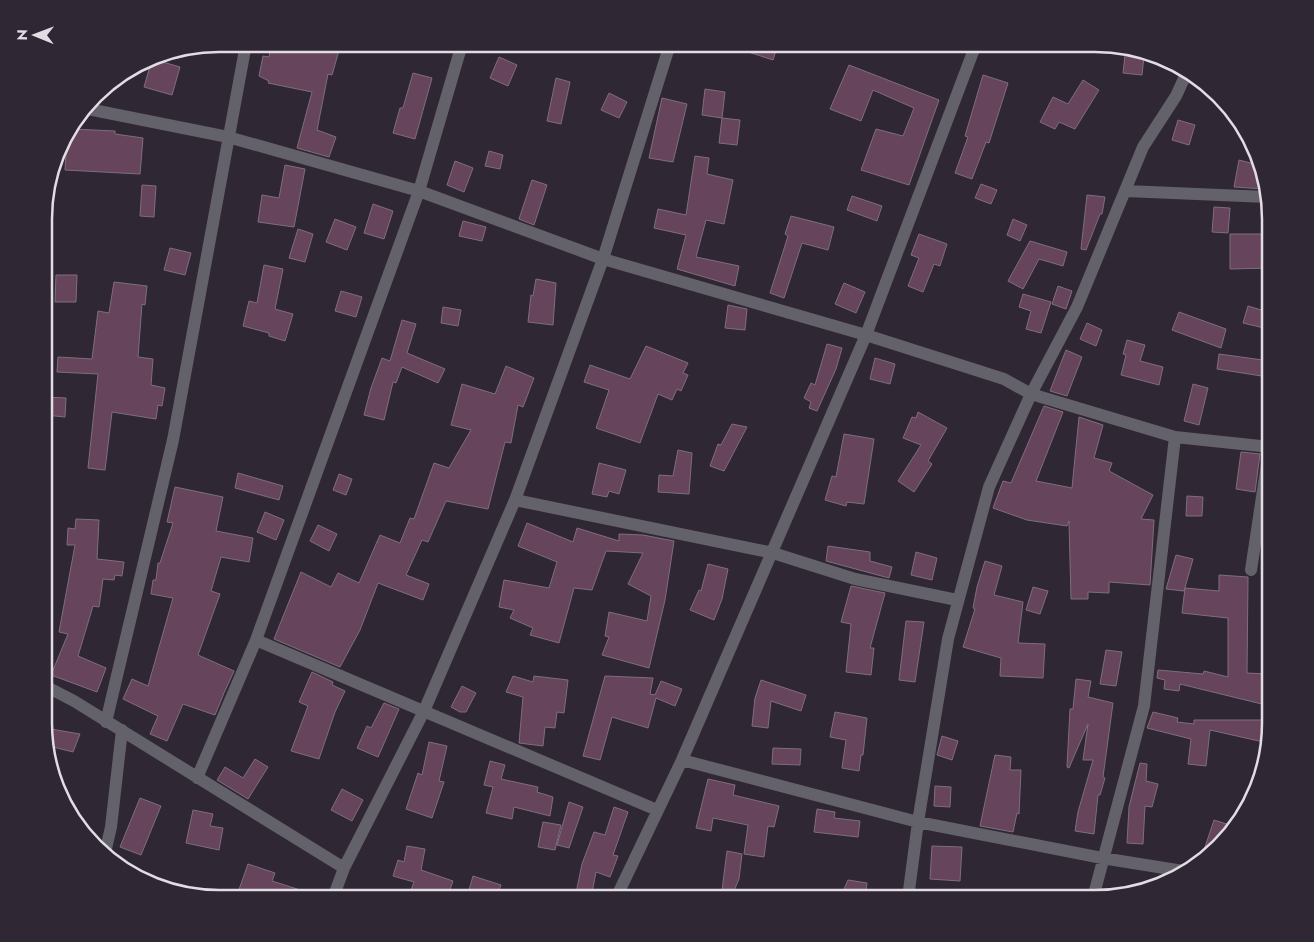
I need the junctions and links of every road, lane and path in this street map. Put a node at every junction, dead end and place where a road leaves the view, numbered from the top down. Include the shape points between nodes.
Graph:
1 (244, 52) edge
2 (460, 52) edge
3 (667, 53) edge
4 (973, 53) edge
5 (1184, 79) edge
6 (95, 109) edge
7 (228, 137) junction
8 (419, 191) junction
9 (1126, 191) junction
10 (1260, 197) edge
11 (603, 259) junction
12 (866, 335) junction
13 (1031, 394) junction
14 (1175, 437) junction
15 (1261, 445) edge
16 (515, 500) junction
17 (1261, 505) edge
18 (773, 553) junction
19 (1251, 570) dead end
20 (957, 600) junction
21 (256, 640) junction
22 (53, 690) edge
23 (424, 711) junction
24 (106, 722) junction
25 (122, 730) junction
26 (682, 760) junction
27 (197, 778) junction
28 (657, 810) junction
29 (918, 822) junction
30 (107, 845) edge
31 (1102, 858) junction
32 (344, 868) junction
33 (1172, 869) edge
34 (336, 889) edge
35 (620, 889) edge
36 (909, 890) edge
37 (1095, 890) edge

1 - 7 street
2 - 8 street
3 - 11 street
4 - 12 street
5 - 9 street via 1143,147
6 - 7 street
7 - 8 street
7 - 24 street via 173,440
8 - 11 street
8 - 21 street
9 - 10 street
9 - 13 street via 1077,307
11 - 12 street
11 - 16 street
12 - 13 street via 1004,379
12 - 18 street
13 - 14 street
13 - 20 street via 989,487
14 - 15 street
14 - 31 street via 1144,706
16 - 18 street
16 - 23 street
17 - 19 street
18 - 20 street via 856,579
18 - 26 street
20 - 29 street
21 - 23 street
21 - 27 street
22 - 24 street
23 - 28 street
23 - 32 street
24 - 25 street
25 - 27 street
25 - 30 street
26 - 28 street
26 - 29 street
27 - 32 street
28 - 35 street
29 - 31 street
29 - 36 street
31 - 33 street
31 - 37 street
32 - 34 street

